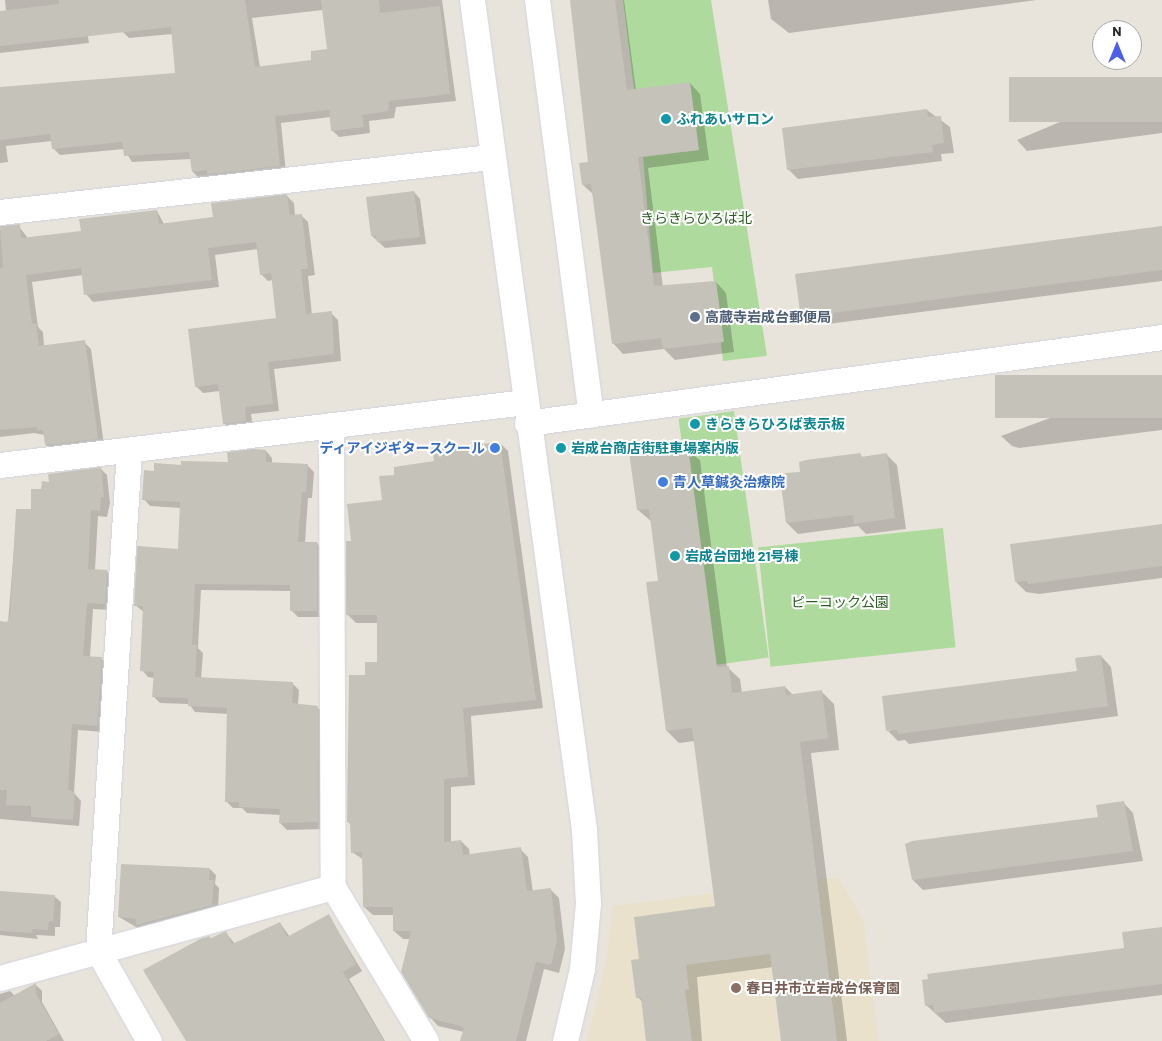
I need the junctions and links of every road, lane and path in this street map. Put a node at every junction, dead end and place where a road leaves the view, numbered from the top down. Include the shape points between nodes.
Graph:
1 (472, 0) edge
2 (537, 0) edge
3 (492, 156) junction
4 (0, 212) edge
5 (1162, 337) edge
6 (526, 413) junction
7 (591, 415) junction
8 (331, 425) junction
9 (129, 450) junction
10 (0, 465) edge
11 (333, 887) junction
12 (98, 951) junction
13 (0, 978) edge
14 (149, 1041) edge
15 (426, 1041) edge
16 (564, 1041) edge

1 - 3 street
2 - 7 street
3 - 4 street
3 - 6 street
5 - 7 street
6 - 7 street
6 - 8 street
6 - 16 street via 584,830 588,903 582,969
8 - 9 street
8 - 11 street
9 - 10 street
9 - 12 street
11 - 12 street
11 - 15 street
12 - 13 street
12 - 14 street

